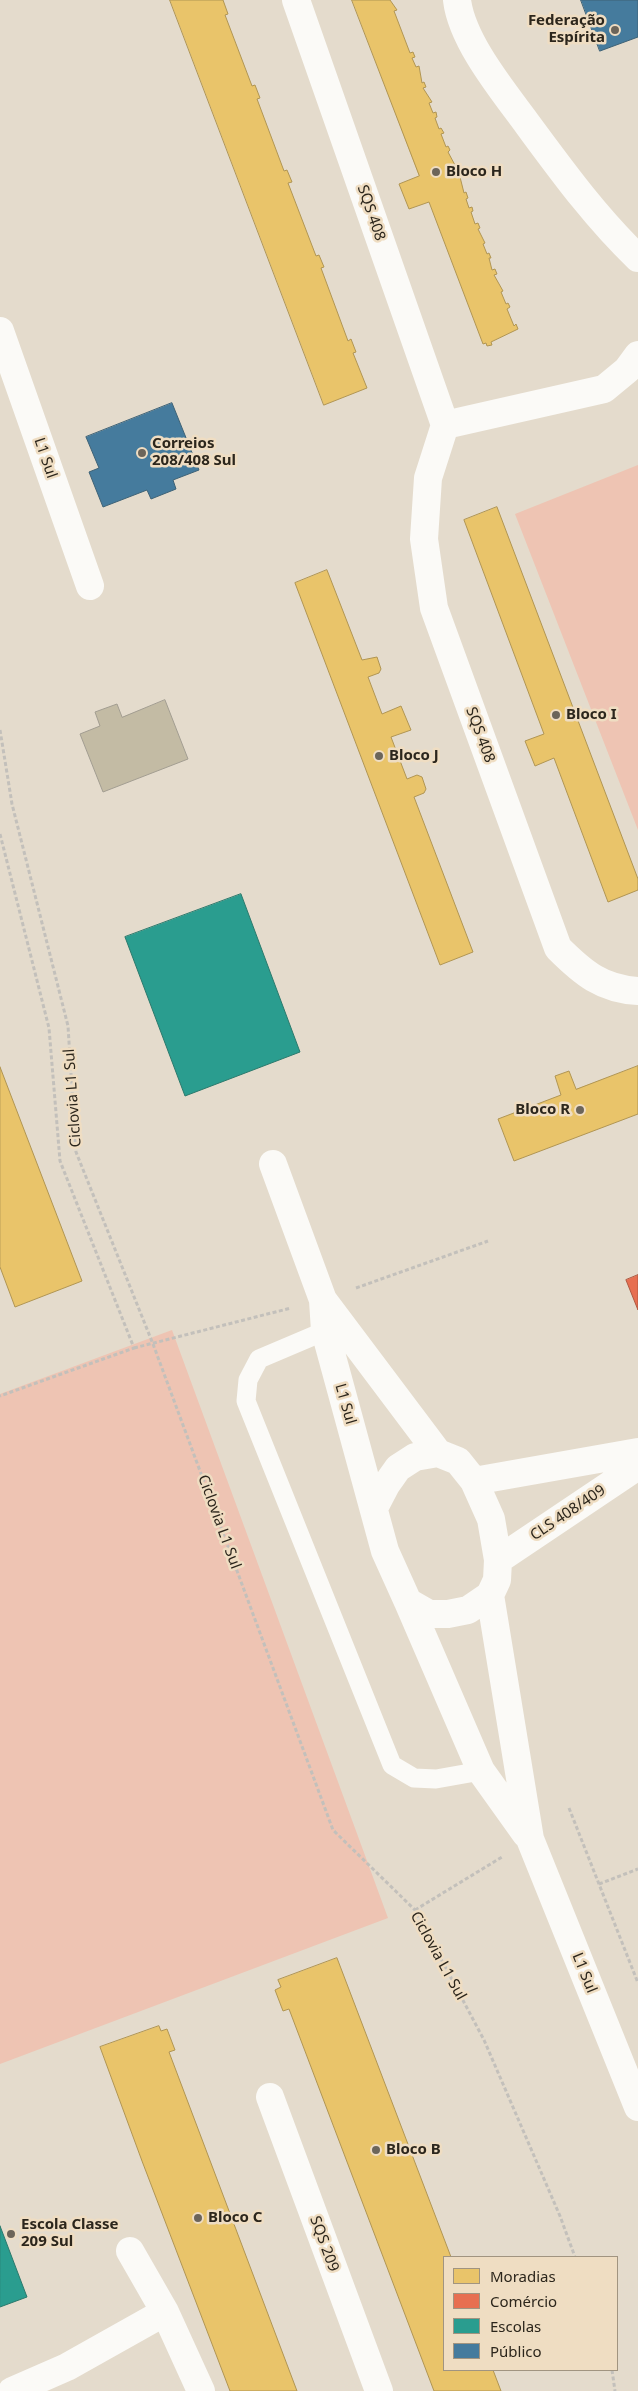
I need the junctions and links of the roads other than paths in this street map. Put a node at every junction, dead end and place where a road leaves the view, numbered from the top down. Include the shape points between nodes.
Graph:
1 (296, 0) edge
2 (457, 0) edge
3 (638, 258) edge
4 (0, 331) edge
5 (638, 355) edge
6 (445, 425) junction
7 (90, 586) dead end
8 (638, 992) edge
9 (273, 1164) dead end
10 (323, 1300) junction
11 (325, 1331) junction
12 (638, 1452) edge
13 (438, 1453) junction
14 (638, 1466) edge
15 (474, 1481) junction
16 (374, 1508) junction
17 (498, 1560) junction
18 (490, 1596) junction
19 (408, 1602) junction
20 (481, 1771) junction
21 (530, 1839) junction
22 (270, 2097) dead end
23 (638, 2107) edge
24 (130, 2250) dead end
25 (165, 2312) junction
26 (12, 2391) edge
27 (201, 2391) edge
28 (379, 2391) edge

1 - 6 street, SQS 408
2 - 3 street via 458,10 483,64 570,182
4 - 7 street, L1 Sul
5 - 6 street via 627,370 604,389
6 - 8 street, SQS 408 via 428,478 424,539 434,608 558,948 584,974 617,990
9 - 10 street, L1 Sul
10 - 11 street, L1 Sul
10 - 13 street, L1 Sul
11 - 16 street, L1 Sul
11 - 20 lane via 259,1359 248,1380 246,1401 392,1765 414,1778 436,1779
12 - 15 street, CLS 408/409
13 - 15 street via 458,1461
13 - 16 street via 415,1457 398,1468
14 - 17 street, CLS 408/409
15 - 17 street via 490,1519
16 - 19 street via 385,1551
17 - 18 street
18 - 19 street via 468,1610 448,1614 429,1614
18 - 21 street, L1 Sul
19 - 20 street, L1 Sul
20 - 21 street, L1 Sul
21 - 23 street, L1 Sul
22 - 28 street, SQS 209
24 - 25 street
25 - 26 street via 67,2367
25 - 27 street

